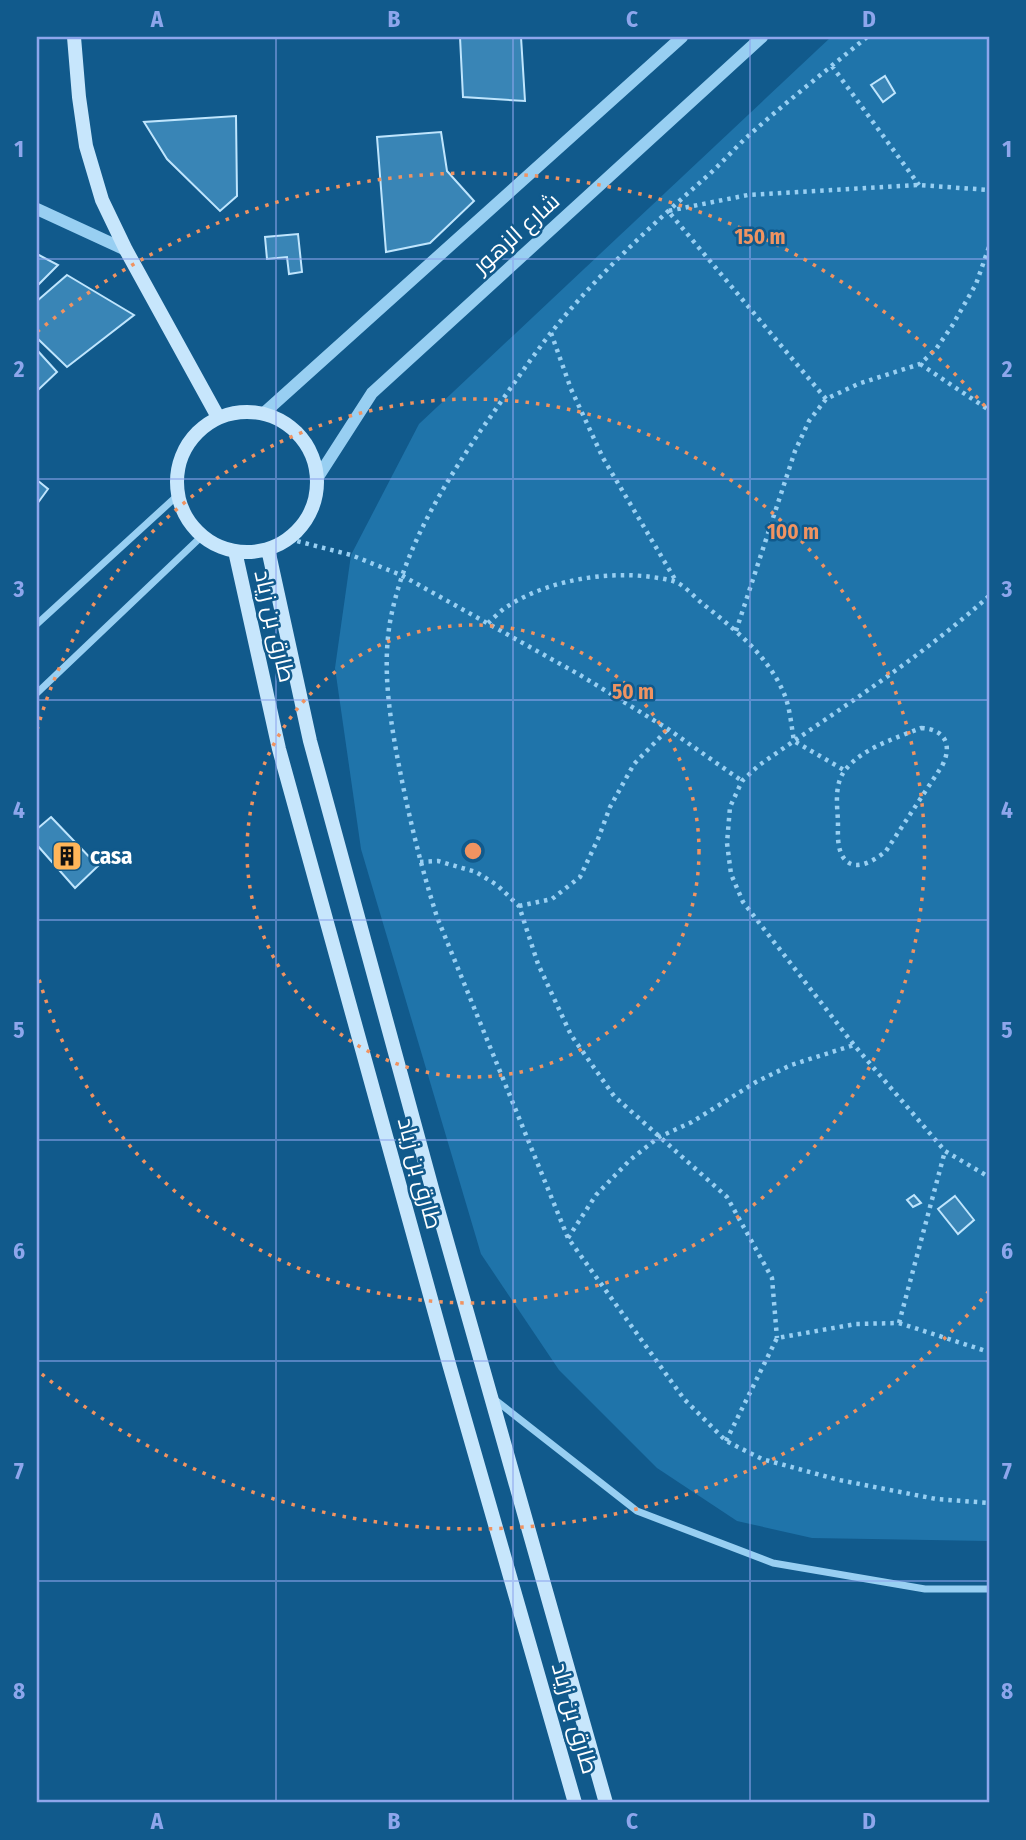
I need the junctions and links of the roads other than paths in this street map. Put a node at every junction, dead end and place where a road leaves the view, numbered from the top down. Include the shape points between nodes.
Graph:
1 (74, 37) edge
2 (682, 37) edge
3 (762, 37) edge
4 (37, 209) edge
5 (126, 250) junction
6 (264, 413) junction
7 (218, 418) junction
8 (318, 477) junction
9 (178, 495) junction
10 (202, 536) junction
11 (268, 549) junction
12 (234, 551) junction
13 (37, 624) edge
14 (37, 693) edge
15 (490, 1396) junction
16 (989, 1589) edge
17 (575, 1803) edge
18 (606, 1803) edge

1 - 5 main road via 86,146 102,200
2 - 6 street, شارع الزهور
3 - 8 street, شارع الزهور via 372,393
4 - 5 street
5 - 7 main road
6 - 7 main road via 240,411
6 - 8 main road via 284,421 301,436
7 - 9 main road via 198,431 184,449 177,472
8 - 11 main road via 306,522 289,539
9 - 10 main road via 186,518
9 - 13 street
10 - 12 main road
10 - 14 street
11 - 12 main road
11 - 15 main road via 310,741
12 - 17 main road, طارق بن زياد via 279,749
15 - 16 street via 637,1511 774,1563 925,1589
15 - 18 main road

